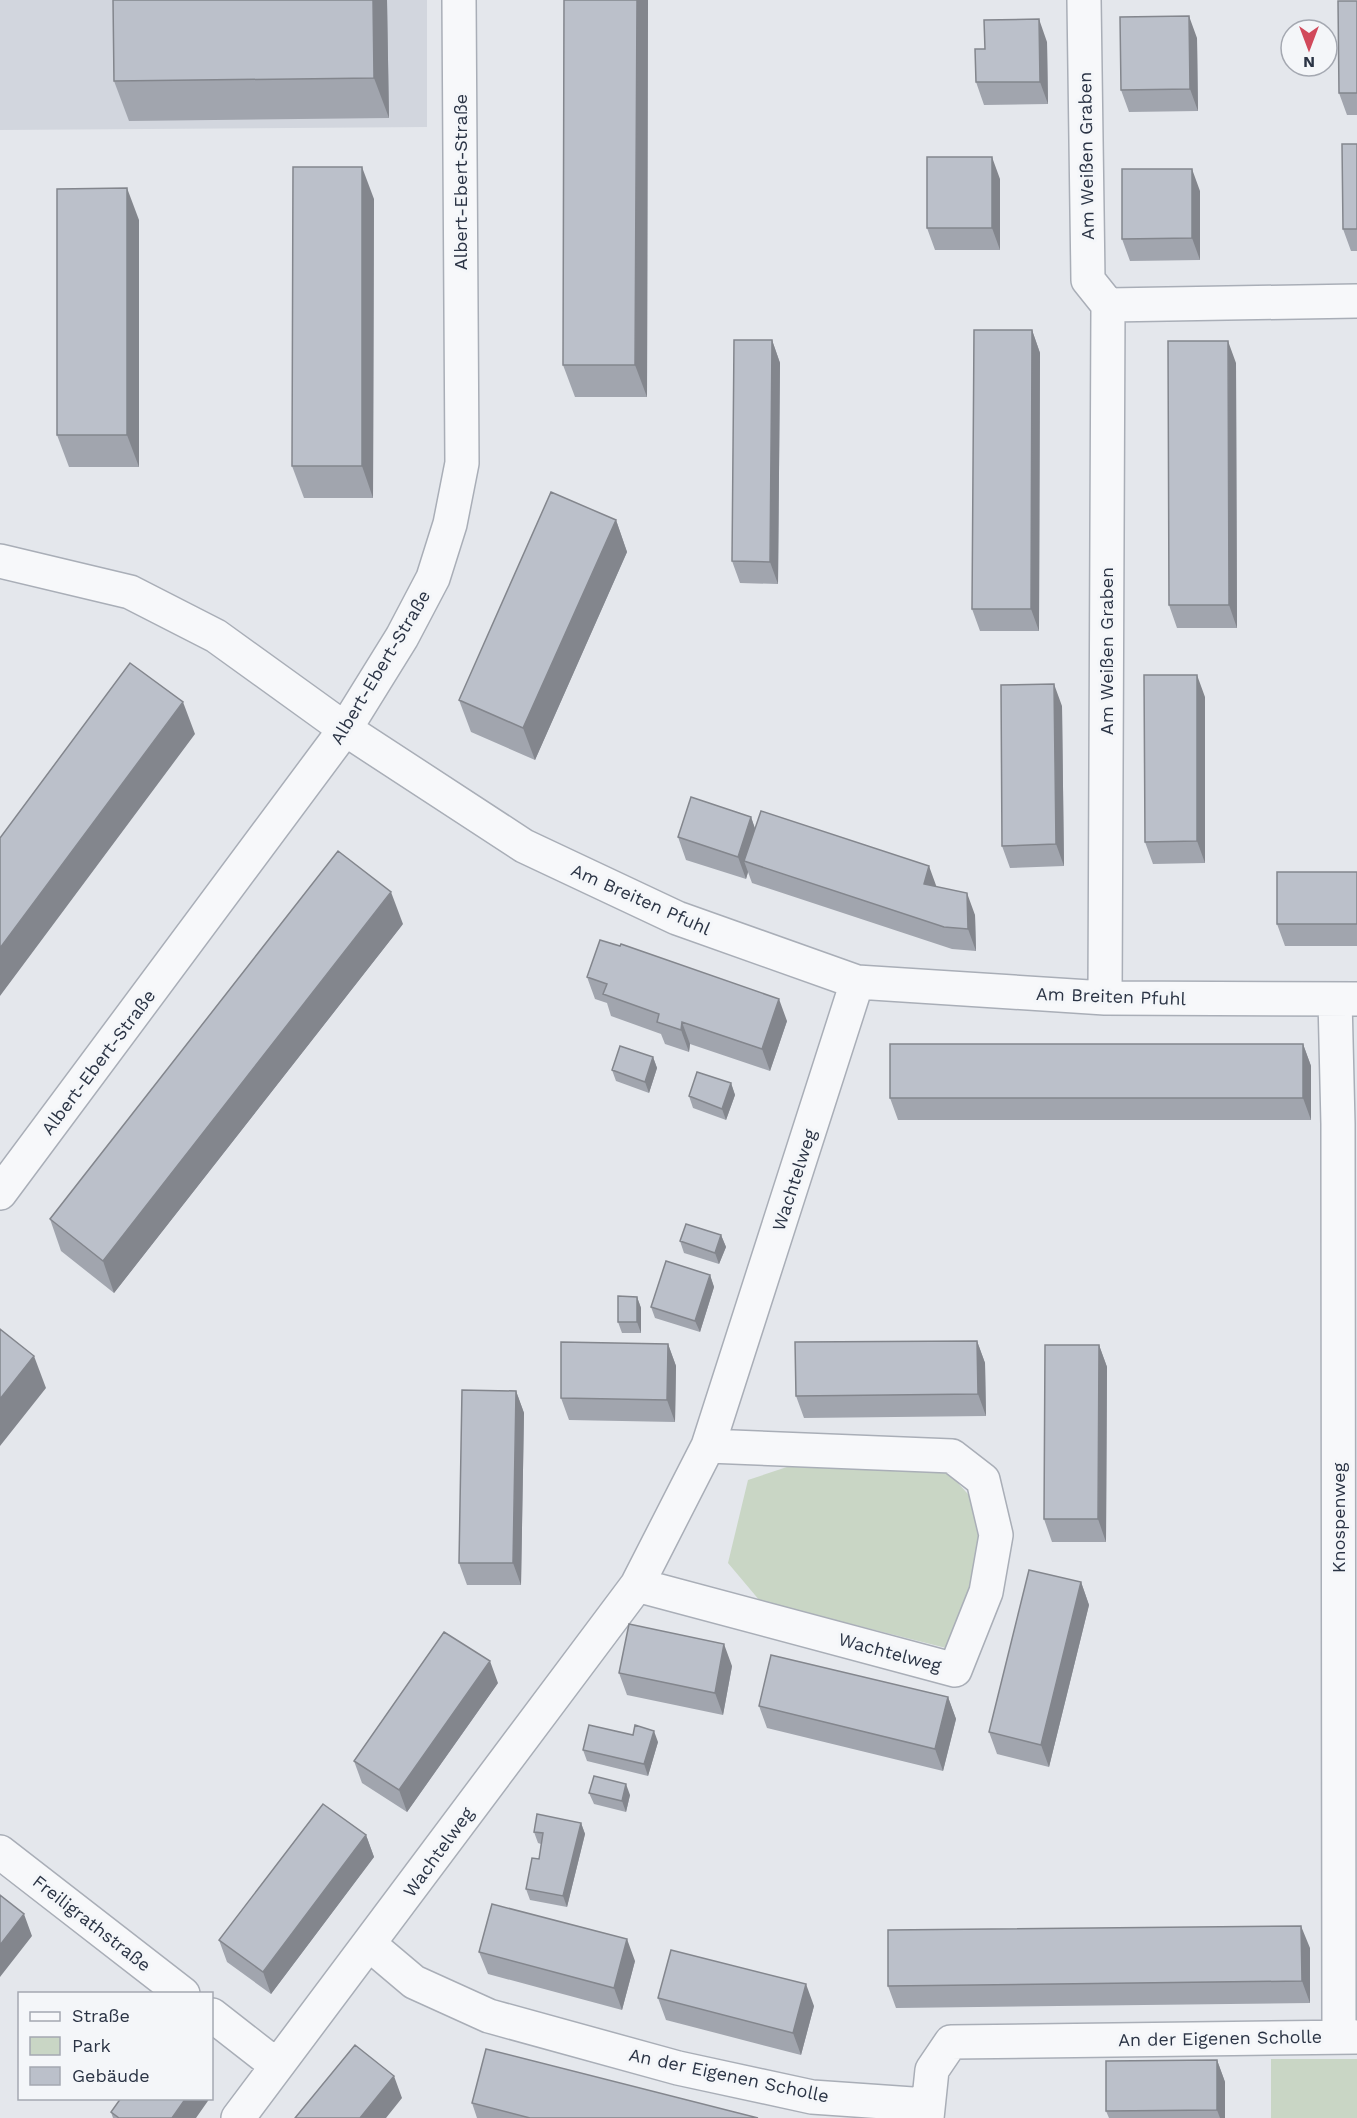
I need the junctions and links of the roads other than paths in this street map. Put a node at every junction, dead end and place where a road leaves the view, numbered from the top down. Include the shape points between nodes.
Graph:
1 (459, 0) edge
2 (1083, 0) edge
3 (1357, 301) edge
4 (1108, 305) junction
5 (0, 561) edge
6 (345, 729) junction
7 (858, 982) junction
8 (1105, 998) junction
9 (1346, 999) edge
10 (0, 1194) edge
11 (708, 1446) junction
12 (637, 1585) junction
13 (1, 1854) edge
14 (369, 1944) junction
15 (180, 1992) edge
16 (213, 2016) edge
17 (1348, 2037) edge
18 (276, 2065) junction
19 (927, 2112) edge
20 (238, 2118) edge

1 - 6 street, Albert-Ebert-Straße via 462,463 450,524 433,578
2 - 4 street, Am Weißen Graben via 1088,280
3 - 4 street
4 - 8 street, Am Weißen Graben
5 - 6 street, Am Breiten Pfuhl via 130,592 216,636
6 - 7 street, Am Breiten Pfuhl via 524,846 677,918
6 - 10 street, Albert-Ebert-Straße
7 - 8 street, Am Breiten Pfuhl
7 - 11 street, Wachtelweg
8 - 9 street, Am Breiten Pfuhl
9 - 17 street, Knospenweg via 1338,1125
11 - 12 street, Wachtelweg
11 - 12 street, Wachtelweg via 952,1456 983,1480 996,1535 986,1592 955,1670
12 - 14 street, Wachtelweg
13 - 15 street, Freiligrathstraße
14 - 18 street, Wachtelweg
14 - 19 street, An der Eigenen Scholle via 414,1982 489,2016 678,2068 812,2097
16 - 18 street
17 - 19 street, An der Eigenen Scholle via 951,2042 932,2070
18 - 20 street, Wachtelweg

